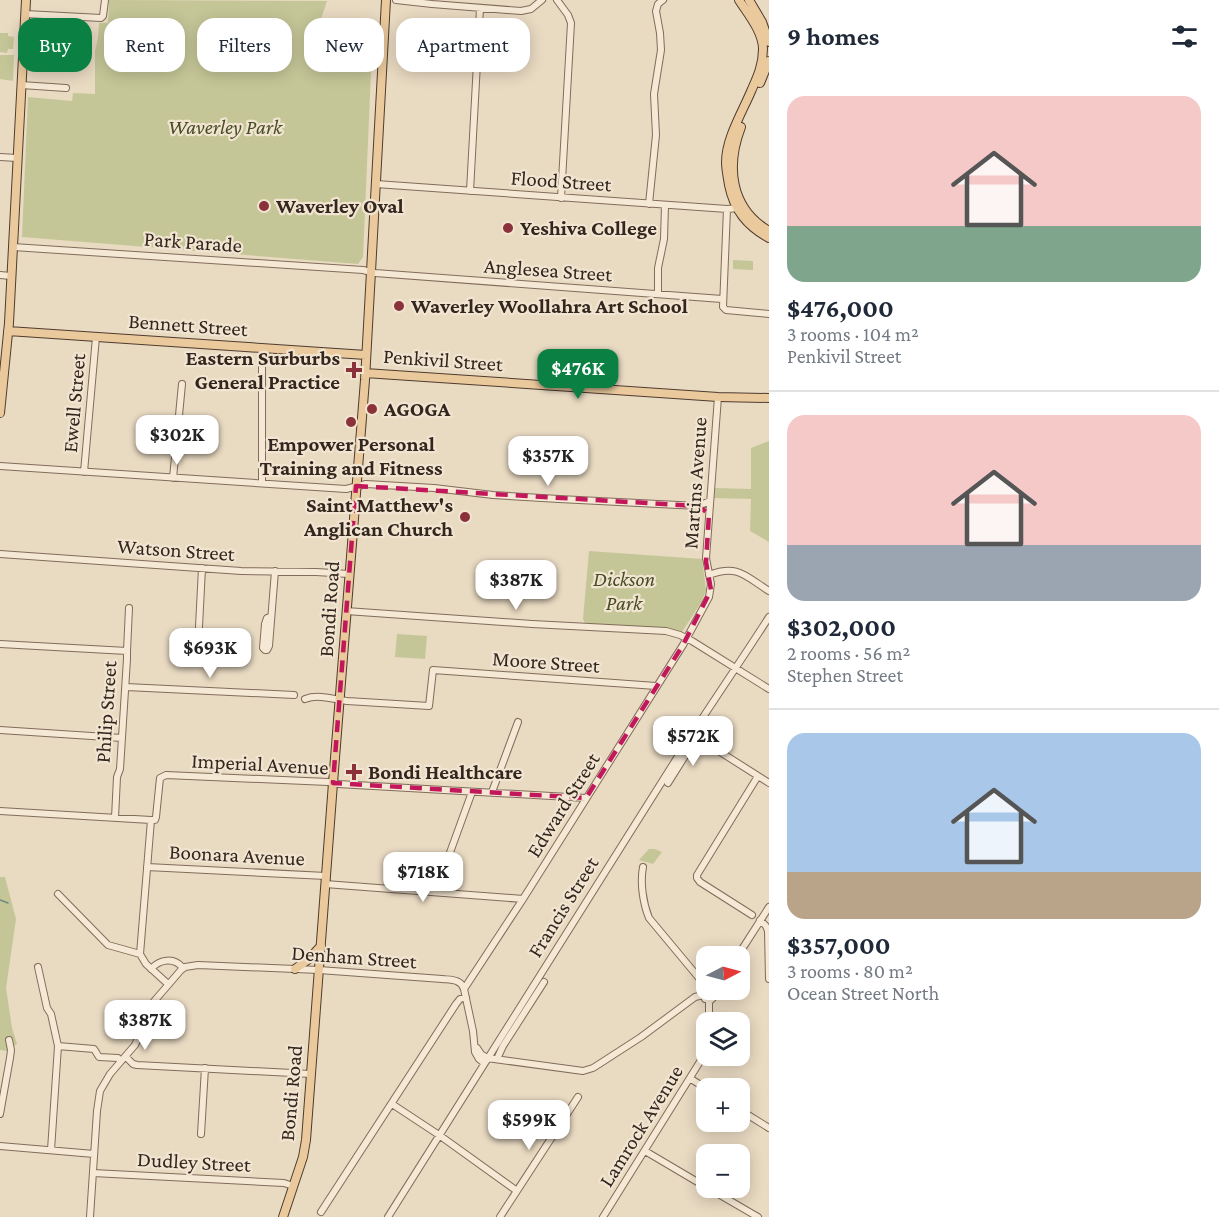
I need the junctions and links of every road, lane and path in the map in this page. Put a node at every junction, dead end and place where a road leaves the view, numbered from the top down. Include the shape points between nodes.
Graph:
1 (26, 0) edge
2 (105, 0) edge
3 (386, 0) edge
4 (488, 0) edge
5 (542, 0) edge
6 (557, 0) edge
7 (663, 0) edge
8 (739, 0) edge
9 (749, 0) edge
10 (398, 1) edge
11 (483, 8) junction
12 (25, 14) junction
13 (762, 22) junction
14 (769, 28) edge
15 (767, 44) edge
16 (769, 61) edge
17 (21, 85) junction
18 (66, 88) dead end
19 (0, 157) edge
20 (18, 158) junction
21 (376, 184) junction
22 (470, 191) junction
23 (561, 198) junction
24 (649, 204) junction
25 (665, 205) junction
26 (735, 208) junction
27 (769, 231) edge
28 (769, 238) edge
29 (13, 247) junction
30 (371, 272) junction
31 (0, 275) edge
32 (11, 276) junction
33 (658, 294) junction
34 (722, 299) junction
35 (769, 314) edge
36 (8, 331) junction
37 (96, 337) junction
38 (262, 348) junction
39 (366, 355) junction
40 (365, 372) junction
41 (182, 384) dead end
42 (718, 397) junction
43 (769, 398) edge
44 (0, 413) edge
45 (0, 466) edge
46 (84, 472) junction
47 (173, 478) junction
48 (262, 483) junction
49 (356, 486) junction
50 (710, 501) junction
51 (698, 506) junction
52 (709, 514) junction
53 (0, 554) edge
54 (202, 568) junction
55 (275, 572) junction
56 (349, 574) junction
57 (709, 575) junction
58 (769, 591) edge
59 (129, 608) dead end
60 (346, 611) junction
61 (270, 617) dead end
62 (769, 617) edge
63 (686, 638) junction
64 (0, 644) edge
65 (198, 646) dead end
66 (126, 651) junction
67 (736, 668) junction
68 (657, 686) junction
69 (126, 687) junction
70 (769, 689) edge
71 (294, 695) dead end
72 (305, 699) dead end
73 (340, 700) junction
74 (518, 722) dead end
75 (0, 730) edge
76 (695, 735) junction
77 (122, 738) junction
78 (758, 776) junction
79 (333, 783) junction
80 (668, 783) dead end
81 (769, 783) edge
82 (472, 792) junction
83 (492, 792) junction
84 (586, 798) junction
85 (0, 811) edge
86 (115, 818) junction
87 (151, 820) junction
88 (147, 867) junction
89 (644, 867) dead end
90 (326, 880) junction
91 (436, 891) junction
92 (58, 894) dead end
93 (523, 899) junction
94 (769, 907) edge
95 (752, 915) dead end
96 (760, 920) junction
97 (321, 946) junction
98 (744, 946) edge
99 (140, 954) junction
100 (38, 967) dead end
101 (183, 968) junction
102 (151, 969) junction
103 (295, 969) junction
104 (319, 970) junction
105 (696, 974) edge
106 (769, 979) edge
107 (544, 982) dead end
108 (168, 984) junction
109 (464, 989) junction
110 (466, 997) junction
111 (696, 997) edge
112 (709, 1000) edge
113 (709, 1012) edge
114 (9, 1040) dead end
115 (58, 1046) junction
116 (124, 1059) junction
117 (497, 1059) junction
118 (485, 1060) junction
119 (698, 1066) edge
120 (205, 1068) junction
121 (311, 1074) junction
122 (691, 1079) junction
123 (696, 1082) edge
124 (578, 1097) dead end
125 (392, 1104) junction
126 (0, 1114) edge
127 (750, 1116) edge
128 (769, 1128) edge
129 (201, 1134) dead end
130 (439, 1135) junction
131 (0, 1146) edge
132 (51, 1150) junction
133 (645, 1151) junction
134 (94, 1154) junction
135 (93, 1173) junction
136 (696, 1181) edge
137 (293, 1186) junction
138 (517, 1191) junction
139 (726, 1198) edge
140 (321, 1212) dead end
141 (606, 1216) edge
142 (90, 1217) edge
143 (283, 1217) edge
144 (388, 1217) edge
145 (500, 1217) edge
146 (758, 1217) edge

1 - 12 main road
2 - 12 street via 103,18
3 - 21 main road, Bondi Road
4 - 11 street
5 - 11 street via 526,11
6 - 23 street via 571,23
7 - 24 street via 656,11 661,50 654,94 656,135
8 - 15 main road
9 - 13 main road
10 - 11 street
11 - 22 street
12 - 17 main road
13 - 14 main road
13 - 15 main road
15 - 26 main road via 727,152 726,168
16 - 26 main road via 735,144
17 - 18 street
17 - 20 main road
19 - 20 street
20 - 29 main road
21 - 22 street, Flood Street
21 - 30 main road, Bondi Road
22 - 23 street, Flood Street
23 - 24 street, Flood Street
24 - 25 street, Flood Street
25 - 26 street, Flood Street
25 - 33 street
26 - 27 main road
26 - 28 main road via 748,224
26 - 34 street
29 - 30 street, Park Parade
29 - 32 main road
30 - 33 street, Anglesea Street
30 - 39 main road, Bondi Road
31 - 32 street
32 - 36 main road
33 - 34 street, Anglesea Street
34 - 35 street via 726,310
36 - 37 main road, Bennett Street
36 - 44 main road
37 - 38 main road, Bennett Street
37 - 46 street, Ewell Street
38 - 39 main road, Bennett Street
38 - 48 street
39 - 40 main road, Bondi Road
40 - 42 main road, Penkivil Street
40 - 49 main road, Bondi Road
41 - 47 street
42 - 43 main road, Penkivil Street
42 - 50 street, Martins Avenue
45 - 46 street
46 - 47 street
47 - 48 street
48 - 49 street via 346,489
49 - 51 street
49 - 56 main road, Bondi Road
50 - 51 street
50 - 52 street, Martins Avenue
51 - 52 street
52 - 57 street, Martins Avenue
53 - 54 street, Watson Street
54 - 55 street, Watson Street
54 - 65 street
55 - 56 street, Watson Street
55 - 61 street
56 - 60 main road, Bondi Road
57 - 58 street via 731,570
57 - 63 street, Martins Avenue via 708,600
59 - 66 street, Philip Street
60 - 63 street via 660,630
60 - 73 main road, Bondi Road
62 - 67 street, Francis Street
63 - 67 street
63 - 68 street, Edward Street
64 - 66 street
66 - 69 street, Philip Street
67 - 70 street
67 - 76 street, Francis Street
68 - 73 street, Moore Street via 433,670 429,706
68 - 84 street, Edward Street
69 - 71 street
69 - 77 street, Philip Street
72 - 73 street
73 - 79 main road, Bondi Road
74 - 83 street
75 - 77 street
76 - 78 street
76 - 80 street, Francis Street
76 - 118 street, Francis Street
77 - 86 street, Philip Street
78 - 81 street
78 - 95 street via 697,878
79 - 82 street, Imperial Avenue
79 - 87 street, Imperial Avenue via 164,775 159,780 156,817
79 - 90 main road, Bondi Road
82 - 83 street, Imperial Avenue
82 - 91 street
83 - 84 street, Imperial Avenue
84 - 93 street, Edward Street
85 - 86 street
86 - 87 street
87 - 88 street
88 - 90 street, Boonara Avenue
88 - 99 street
89 - 105 street via 645,908 649,918
90 - 91 street, Boonara Avenue
90 - 97 main road, Bondi Road
91 - 93 street, Boonara Avenue
92 - 99 street via 108,945
93 - 109 street, Edward Street
94 - 96 street
96 - 98 street
96 - 106 street via 768,931
97 - 103 main road
97 - 104 main road, Bondi Road
99 - 102 street
100 - 115 street
101 - 102 street, Denham Street via 167,961 158,962
101 - 103 street, Denham Street via 198,965
101 - 108 street
102 - 108 street
103 - 104 street, Denham Street
104 - 109 street, Denham Street via 454,980
104 - 121 main road, Bondi Road
107 - 117 street, Francis Street
108 - 116 street via 148,1010 138,1039
109 - 110 street
110 - 118 street via 477,1050
110 - 125 street via 459,1001
111 - 117 street via 593,1068 583,1071
112 - 113 street
114 - 126 street via 11,1050
115 - 116 street via 94,1049 99,1057
115 - 132 street
116 - 120 street via 137,1065
116 - 134 street via 100,1091
117 - 118 street
118 - 130 street, Francis Street
119 - 122 street, Lamrock Avenue
120 - 121 street
120 - 129 street
121 - 137 main road, Bondi Road via 306,1148
122 - 123 street
122 - 133 street, Lamrock Avenue
124 - 138 street
125 - 130 street
125 - 140 street
127 - 128 street
130 - 138 street
130 - 144 street, Francis Street
131 - 132 street
132 - 134 street
133 - 136 street
133 - 141 street, Lamrock Avenue
134 - 135 street
135 - 137 street, Dudley Street
135 - 142 street
137 - 143 main road, Bondi Road
138 - 145 street
139 - 146 street

